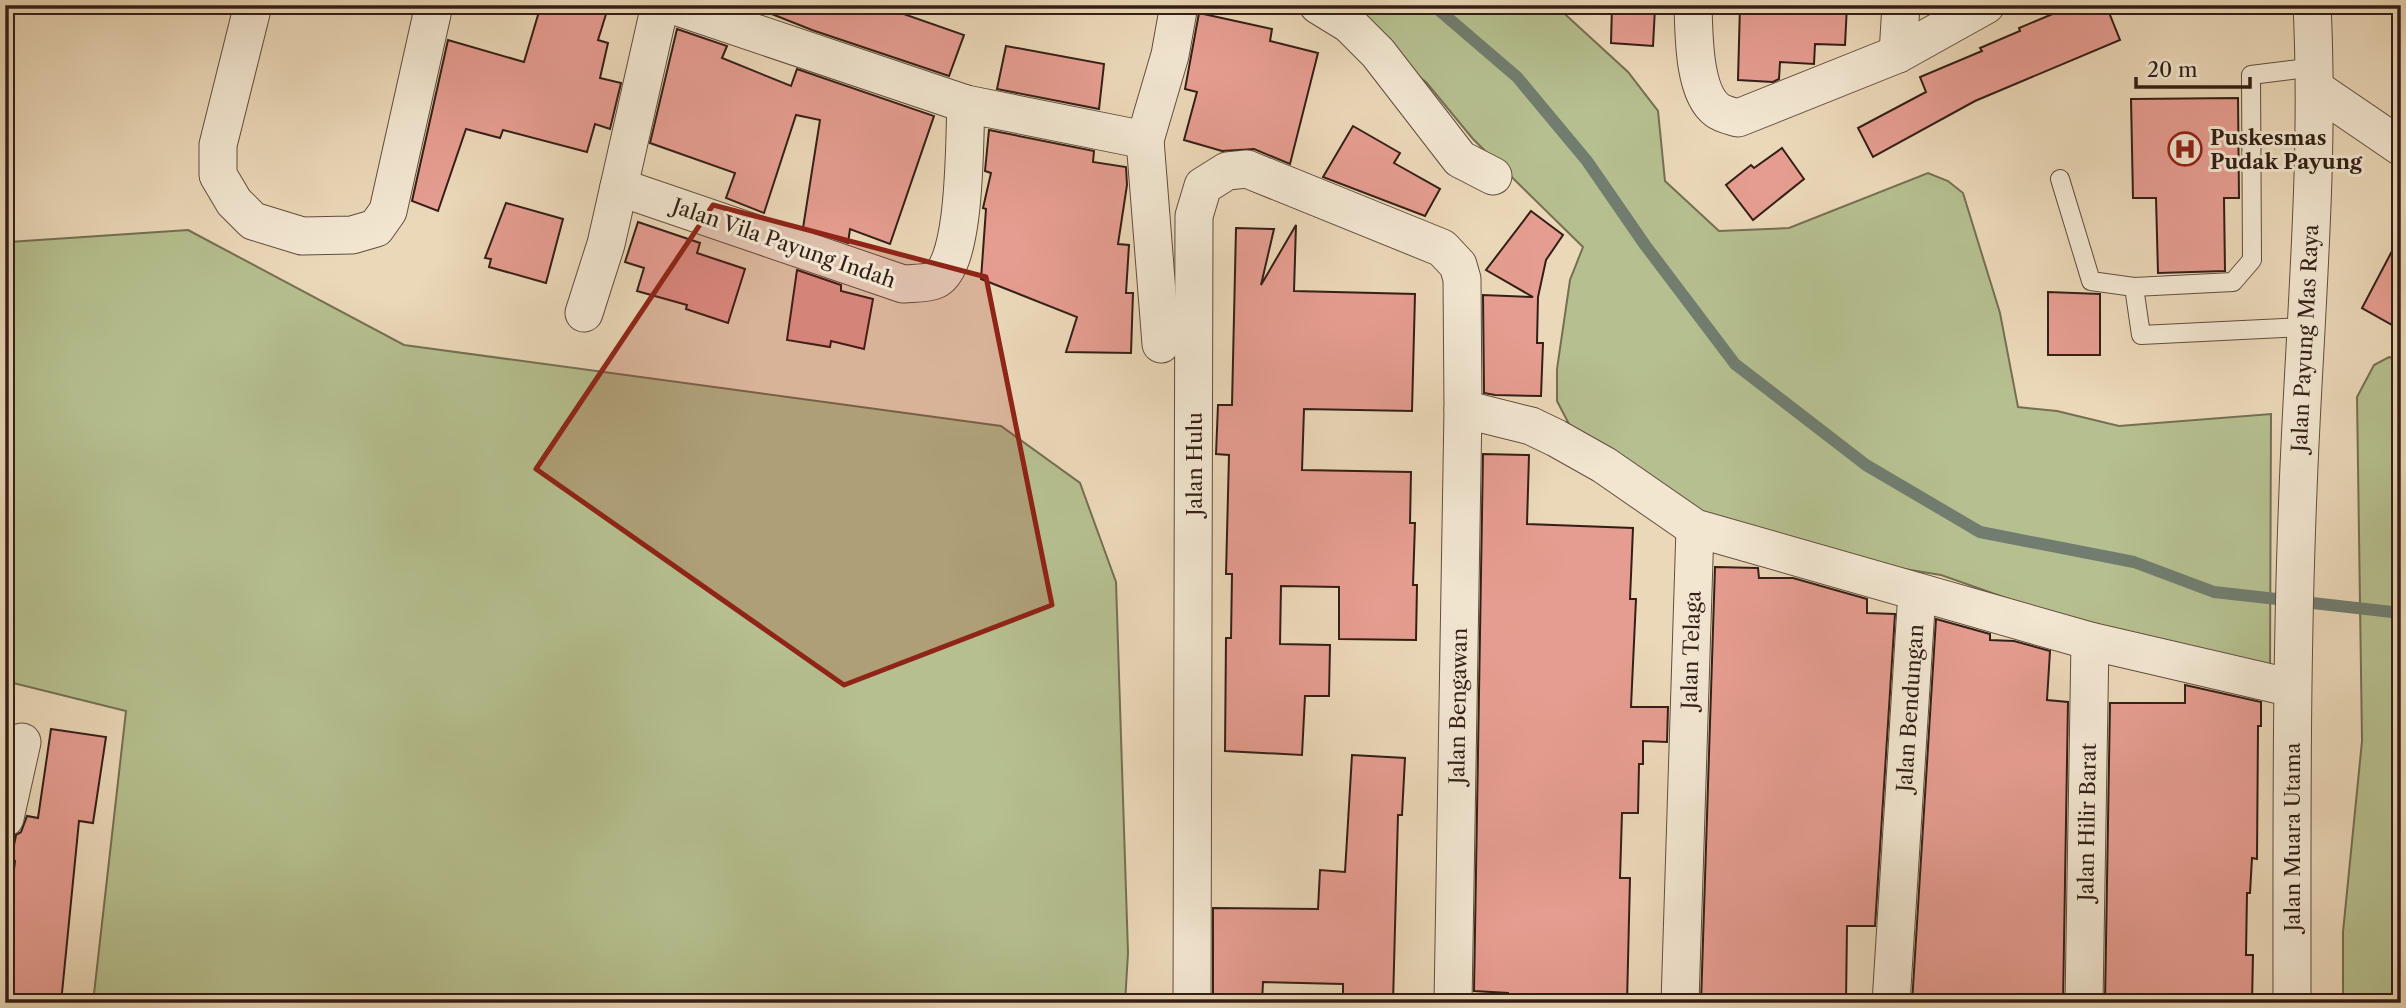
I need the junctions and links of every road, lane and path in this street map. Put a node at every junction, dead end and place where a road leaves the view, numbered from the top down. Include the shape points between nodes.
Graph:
1 (253, 5) edge
2 (434, 5) edge
3 (660, 5) edge
4 (672, 5) edge
5 (1179, 5) edge
6 (1318, 5) edge
7 (1693, 5) edge
8 (1901, 5) edge
9 (1986, 5) edge
10 (2312, 5) edge
11 (1898, 54) junction
12 (2315, 78) junction
13 (966, 104) junction
14 (1145, 140) junction
15 (2401, 146) edge
16 (1493, 176) dead end
17 (2060, 179) dead end
18 (619, 187) junction
19 (1442, 248) joint
20 (2134, 287) junction
21 (584, 313) dead end
22 (2305, 327) junction
23 (1161, 344) dead end
24 (1463, 410) junction
25 (1695, 528) junction
26 (1917, 592) junction
27 (2090, 641) junction
28 (2293, 679) junction
29 (22, 741) dead end
30 (6, 809) edge
31 (1192, 1003) edge
32 (1453, 1003) edge
33 (1680, 1003) edge
34 (1891, 1003) edge
35 (2084, 1003) edge
36 (2292, 1003) edge

1 - 2 street via 218,145 218,176 233,202 253,221 302,236 352,235 376,228 388,211
3 - 18 street
4 - 13 street
5 - 14 street
6 - 16 street via 1349,24 1378,53 1460,159
7 - 11 street via 1695,57 1707,100 1718,111 1738,118
8 - 11 street
9 - 11 street
10 - 12 street, Jalan Payung Mas Raya
12 - 15 street
12 - 20 lane via 2251,75 2252,260 2233,282
12 - 22 street, Jalan Payung Mas Raya
13 - 14 street
13 - 18 street, Jalan Vila Payung Indah via 960,219 951,265 936,280 903,284
14 - 23 street
17 - 20 lane via 2091,281
18 - 21 street
19 - 24 street, Jalan Bengawan via 1458,265 1462,279
19 - 31 street, Jalan Hulu via 1247,169 1227,171 1203,186 1194,216
20 - 22 lane via 2141,335
22 - 28 street, Jalan Payung Mas Raya
24 - 25 street via 1531,426 1556,438
24 - 32 street, Jalan Bengawan
25 - 26 street
25 - 33 street, Jalan Telaga
26 - 27 street, Jalan Bendungan
26 - 34 street, Jalan Bendungan
27 - 28 street, Jalan Bendungan
27 - 35 street, Jalan Hilir Barat
28 - 36 street, Jalan Muara Utama
29 - 30 street

